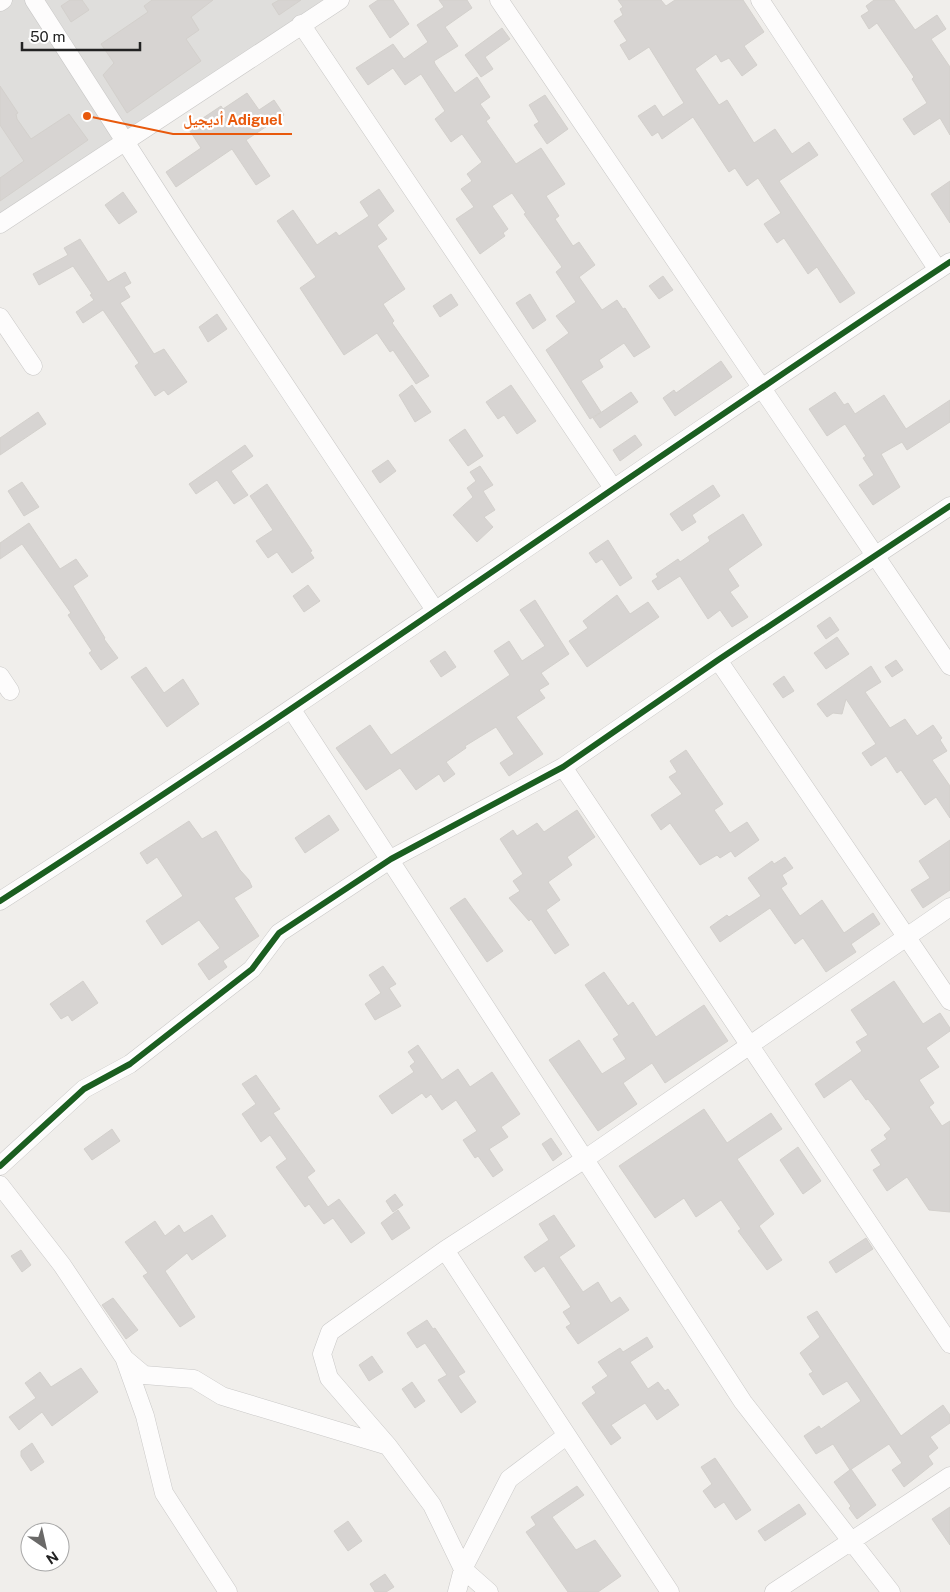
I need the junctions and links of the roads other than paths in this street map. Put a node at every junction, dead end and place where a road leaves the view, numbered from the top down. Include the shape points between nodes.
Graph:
1 (4, 0) edge
2 (34, 0) edge
3 (340, 0) edge
4 (499, 0) edge
5 (760, 0) edge
6 (0, 2) edge
7 (301, 24) junction
8 (125, 142) junction
9 (0, 224) edge
10 (944, 266) edge
11 (0, 317) edge
12 (33, 366) dead end
13 (761, 387) junction
14 (613, 488) junction
15 (950, 506) edge
16 (875, 554) junction
17 (435, 610) junction
18 (718, 660) junction
19 (950, 666) edge
20 (0, 676) edge
21 (10, 692) dead end
22 (292, 710) junction
23 (563, 767) junction
24 (391, 859) junction
25 (0, 901) edge
26 (950, 907) edge
27 (905, 937) junction
28 (950, 1001) edge
29 (749, 1045) junction
30 (585, 1159) junction
31 (0, 1166) edge
32 (0, 1185) edge
33 (445, 1250) junction
34 (950, 1344) edge
35 (125, 1360) junction
36 (566, 1436) junction
37 (388, 1446) junction
38 (950, 1476) edge
39 (853, 1541) junction
40 (464, 1569) junction
41 (228, 1592) edge
42 (457, 1592) edge
43 (489, 1592) edge
44 (670, 1592) edge
45 (774, 1592) edge
46 (891, 1592) edge

1 - 6 street
2 - 8 street
3 - 7 street
4 - 13 street
5 - 10 street
7 - 8 street
7 - 14 street
8 - 9 street
8 - 17 street
10 - 13 street
11 - 12 street
13 - 14 street
13 - 16 street
14 - 17 street
15 - 16 street
16 - 18 street
16 - 19 street
17 - 22 street
18 - 23 street
18 - 27 street
20 - 21 street
22 - 24 street
22 - 25 street
23 - 24 street
23 - 29 street
24 - 30 street
24 - 31 street via 279,933 252,969 130,1064 84,1089
26 - 27 street
27 - 28 street
27 - 29 street
29 - 30 street
29 - 34 street
30 - 33 street
30 - 39 street via 743,1402
32 - 35 street via 62,1265
33 - 36 street
33 - 37 street via 330,1332 322,1354 329,1378
35 - 37 street via 144,1374 194,1379 222,1396
35 - 41 street via 145,1416 164,1493
36 - 40 street via 509,1479
36 - 44 street
37 - 40 street via 432,1505
38 - 39 street
39 - 45 street
39 - 46 street
40 - 42 street
40 - 43 street

